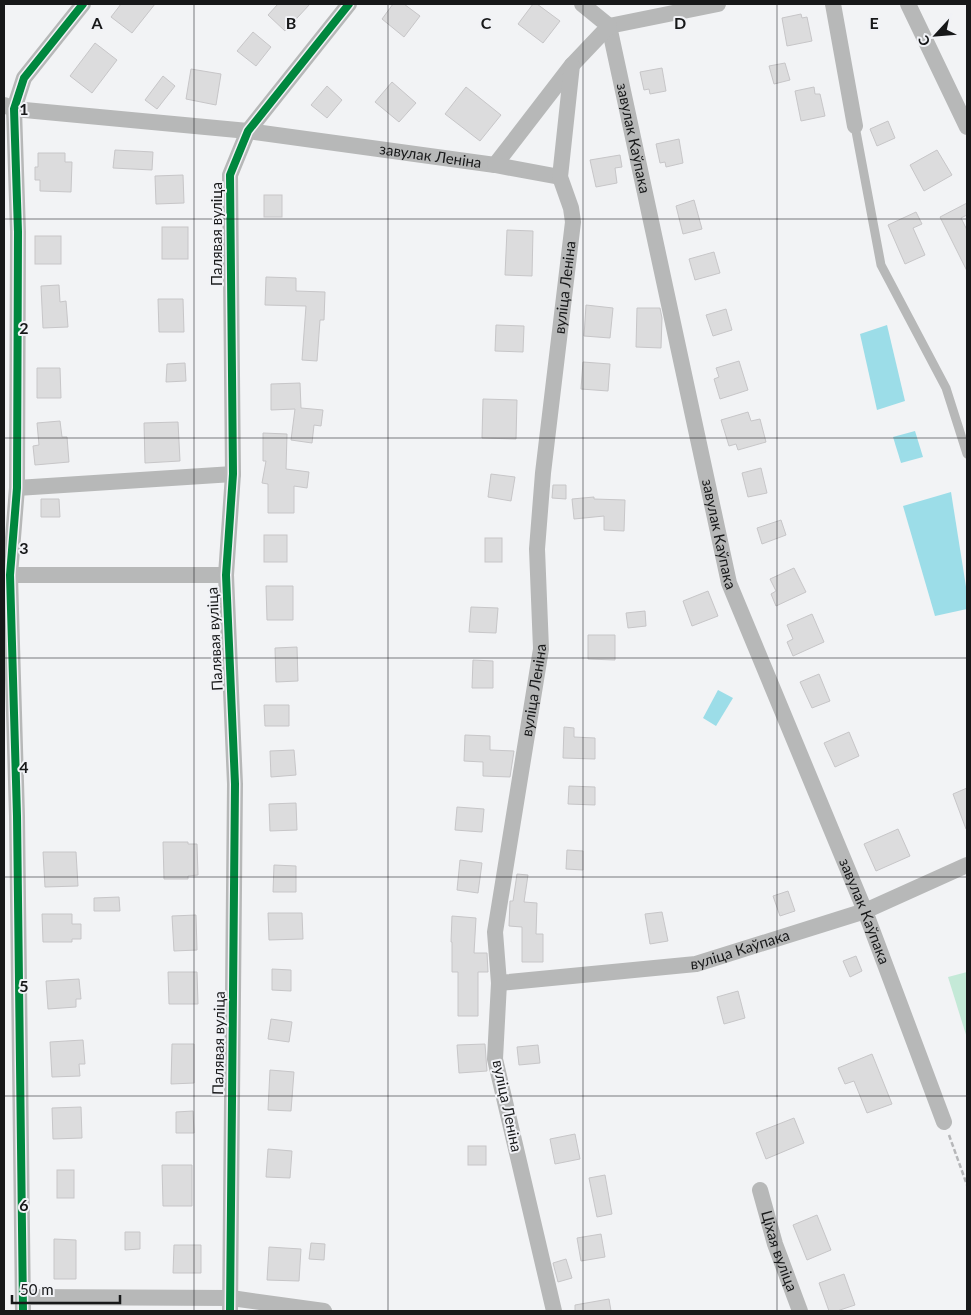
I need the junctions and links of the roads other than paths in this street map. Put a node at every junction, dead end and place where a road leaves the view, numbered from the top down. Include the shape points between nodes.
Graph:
1 (83, 4) edge
2 (348, 4) edge
3 (582, 4) edge
4 (718, 4) edge
5 (833, 4) edge
6 (908, 4) edge
7 (609, 26) junction
8 (572, 65) junction
9 (9, 107) edge
10 (855, 126) joint
11 (967, 127) edge
12 (248, 131) junction
13 (495, 165) junction
14 (560, 177) junction
15 (967, 454) edge
16 (233, 474) junction
17 (18, 488) junction
18 (7, 575) edge
19 (226, 575) junction
20 (967, 865) edge
21 (865, 911) junction
22 (499, 983) junction
23 (944, 1122) road end
24 (760, 1190) dead end
25 (23, 1304) edge
26 (230, 1305) edge
27 (324, 1311) edge
28 (554, 1311) edge
29 (800, 1311) edge

1 - 9 street via 24,78
2 - 12 street, Палявая вуліца
3 - 7 street
4 - 7 street
5 - 10 street
6 - 11 street
7 - 8 street, завулак Леніна
7 - 21 street, завулак Каўпака via 729,583
8 - 13 street, завулак Леніна
8 - 14 street, вуліца Леніна
9 - 12 street, завулак Леніна
9 - 17 street via 18,232
10 - 15 lane via 881,265 946,388
12 - 13 street, завулак Леніна
12 - 16 street, Палявая вуліца via 230,175
13 - 14 street
14 - 22 street, вуліца Леніна via 573,222 537,549 541,649 495,932
16 - 17 street
16 - 19 street, Палявая вуліца
17 - 18 street
18 - 19 street
18 - 25 street via 17,816
19 - 26 street, Палявая вуліца via 235,784
20 - 21 street, вуліца Каўпака
21 - 22 street, вуліца Каўпака via 696,964
21 - 23 street, завулак Каўпака
22 - 28 street, вуліца Леніна via 495,1059
24 - 29 street, Ціхая вуліца via 775,1244
25 - 26 street
26 - 27 street

